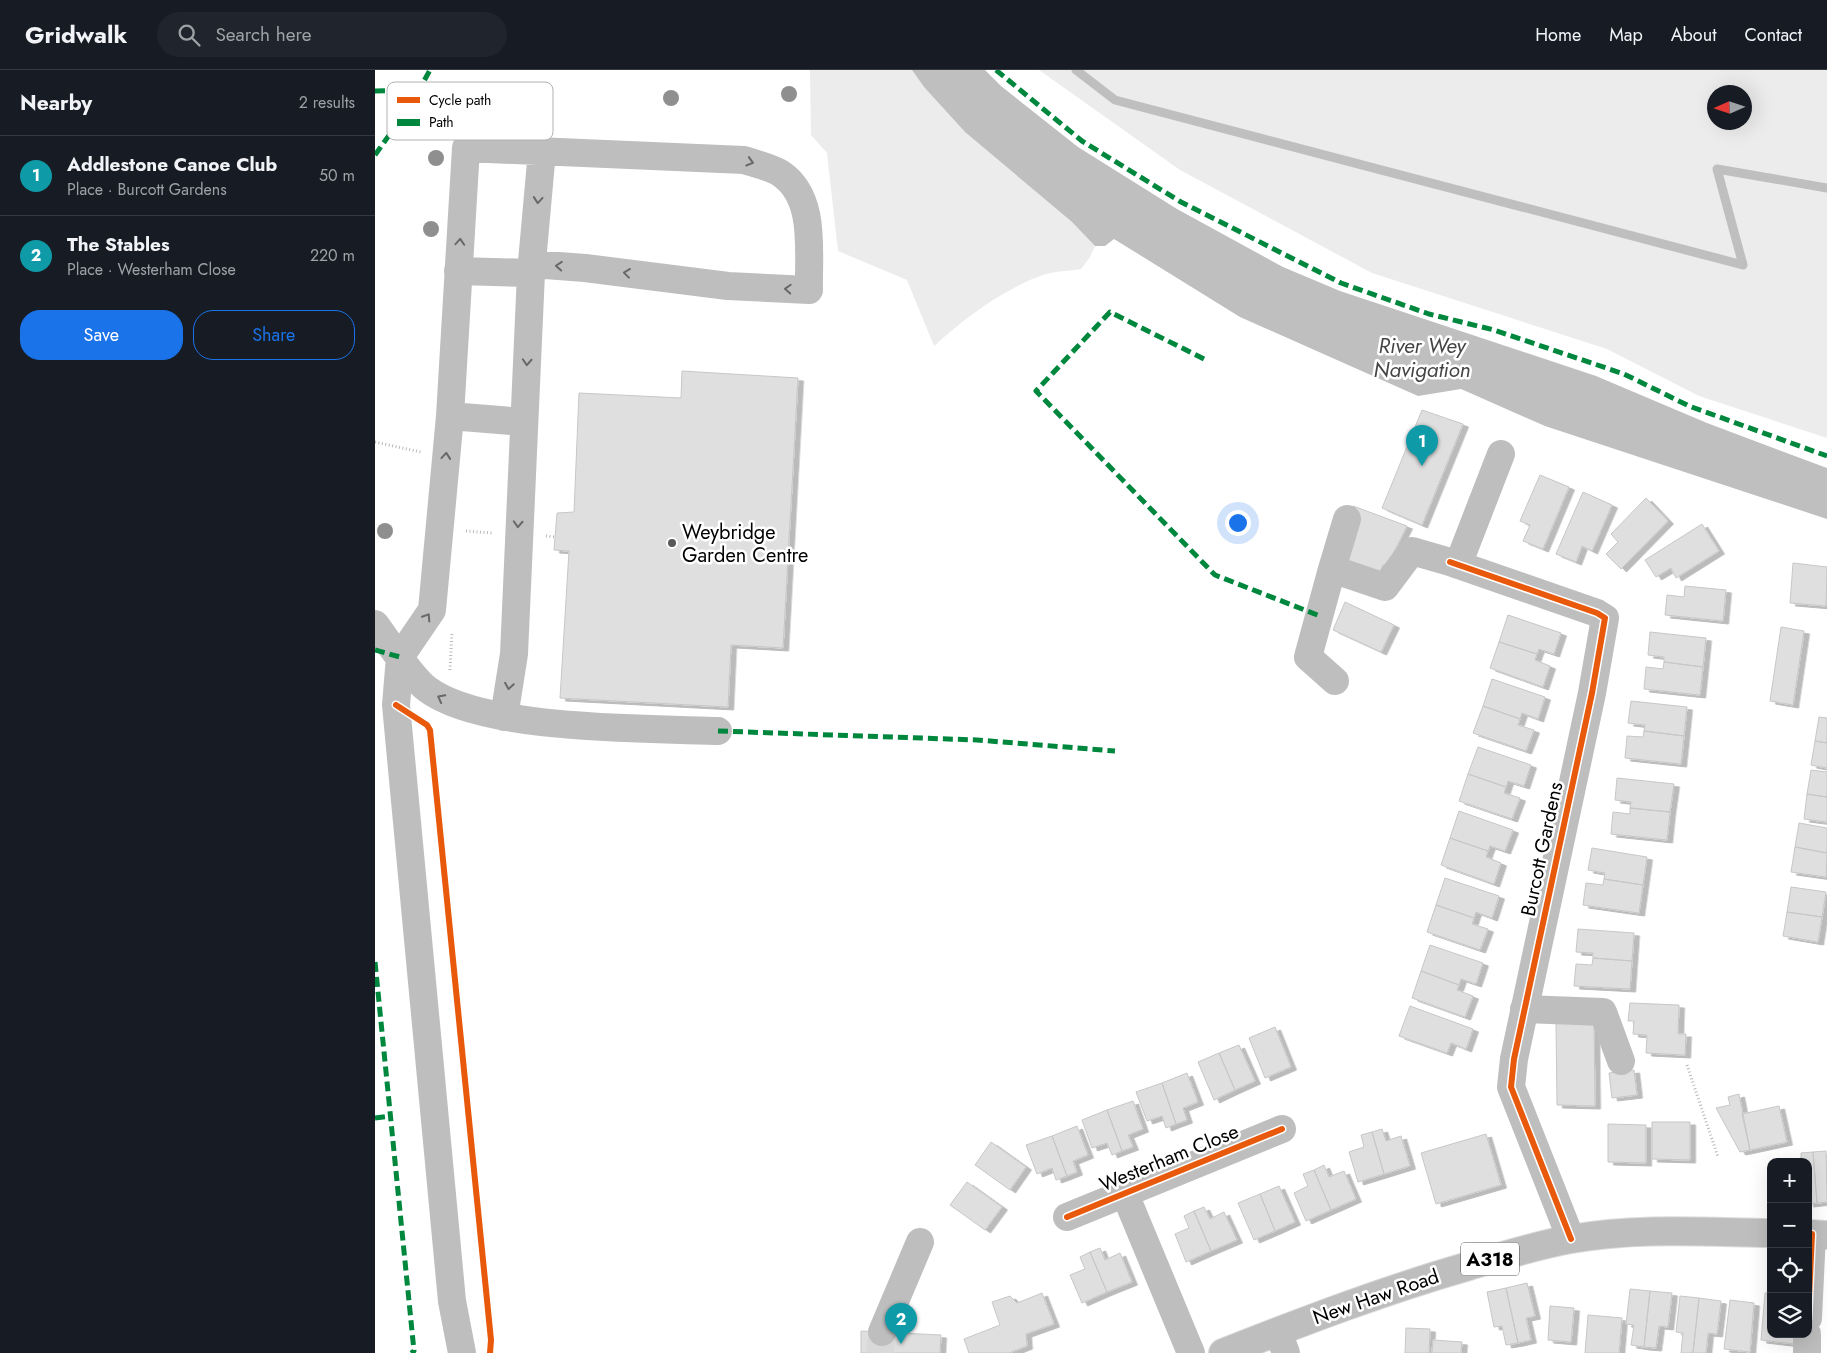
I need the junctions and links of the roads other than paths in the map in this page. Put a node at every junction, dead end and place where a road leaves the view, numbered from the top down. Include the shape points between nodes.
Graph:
1 (542, 151) junction
2 (532, 269) junction
3 (458, 271) junction
4 (450, 416) junction
5 (524, 422) junction
6 (1501, 454) dead end
7 (1347, 519) dead end
8 (1454, 563) junction
9 (1332, 569) junction
10 (375, 624) edge
11 (400, 657) junction
12 (1335, 681) dead end
13 (504, 717) junction
14 (718, 731) dead end
15 (1524, 1010) junction
16 (1621, 1060) dead end
17 (1282, 1129) dead end
18 (1125, 1194) junction
19 (1067, 1217) dead end
20 (1767, 1233) edge
21 (1816, 1234) edge
22 (1571, 1239) junction
23 (920, 1242) dead end
24 (1810, 1293) edge
25 (882, 1332) tunnel mouth
26 (1807, 1338) edge
27 (1282, 1342) edge
28 (462, 1353) edge
29 (1191, 1353) edge
30 (1223, 1353) edge
31 (1807, 1353) edge

1 -> 2 street
1 -> 2 street via 744,160 779,172 797,187 806,210 809,290 728,286 585,268
3 -> 1 street via 466,148
2 - 3 street
2 -> 5 street
3 - 4 street
4 - 5 street
11 -> 4 street via 432,610
5 -> 13 street via 514,654
6 - 8 street
7 - 9 street
8 - 9 street via 1412,551 1385,587
8 - 15 street, Burcott Gardens via 1605,618
9 - 12 street via 1308,657
10 - 11 street
13 -> 11 street via 441,698 425,688
11 - 28 street via 396,705 452,1301
13 - 14 street via 584,726
15 - 16 street via 1603,1012
15 - 22 street, Burcott Gardens via 1511,1087
17 - 18 street, Westerham Close
18 - 19 street, Westerham Close
18 - 29 street, Westerham Close
20 - 22 street, New Haw Road / A318 via 1673,1231
21 - 24 street
22 - 27 street, New Haw Road / A318 via 1425,1278
23 - 25 street
26 - 31 street
27 - 30 street, New Haw Road / A318

